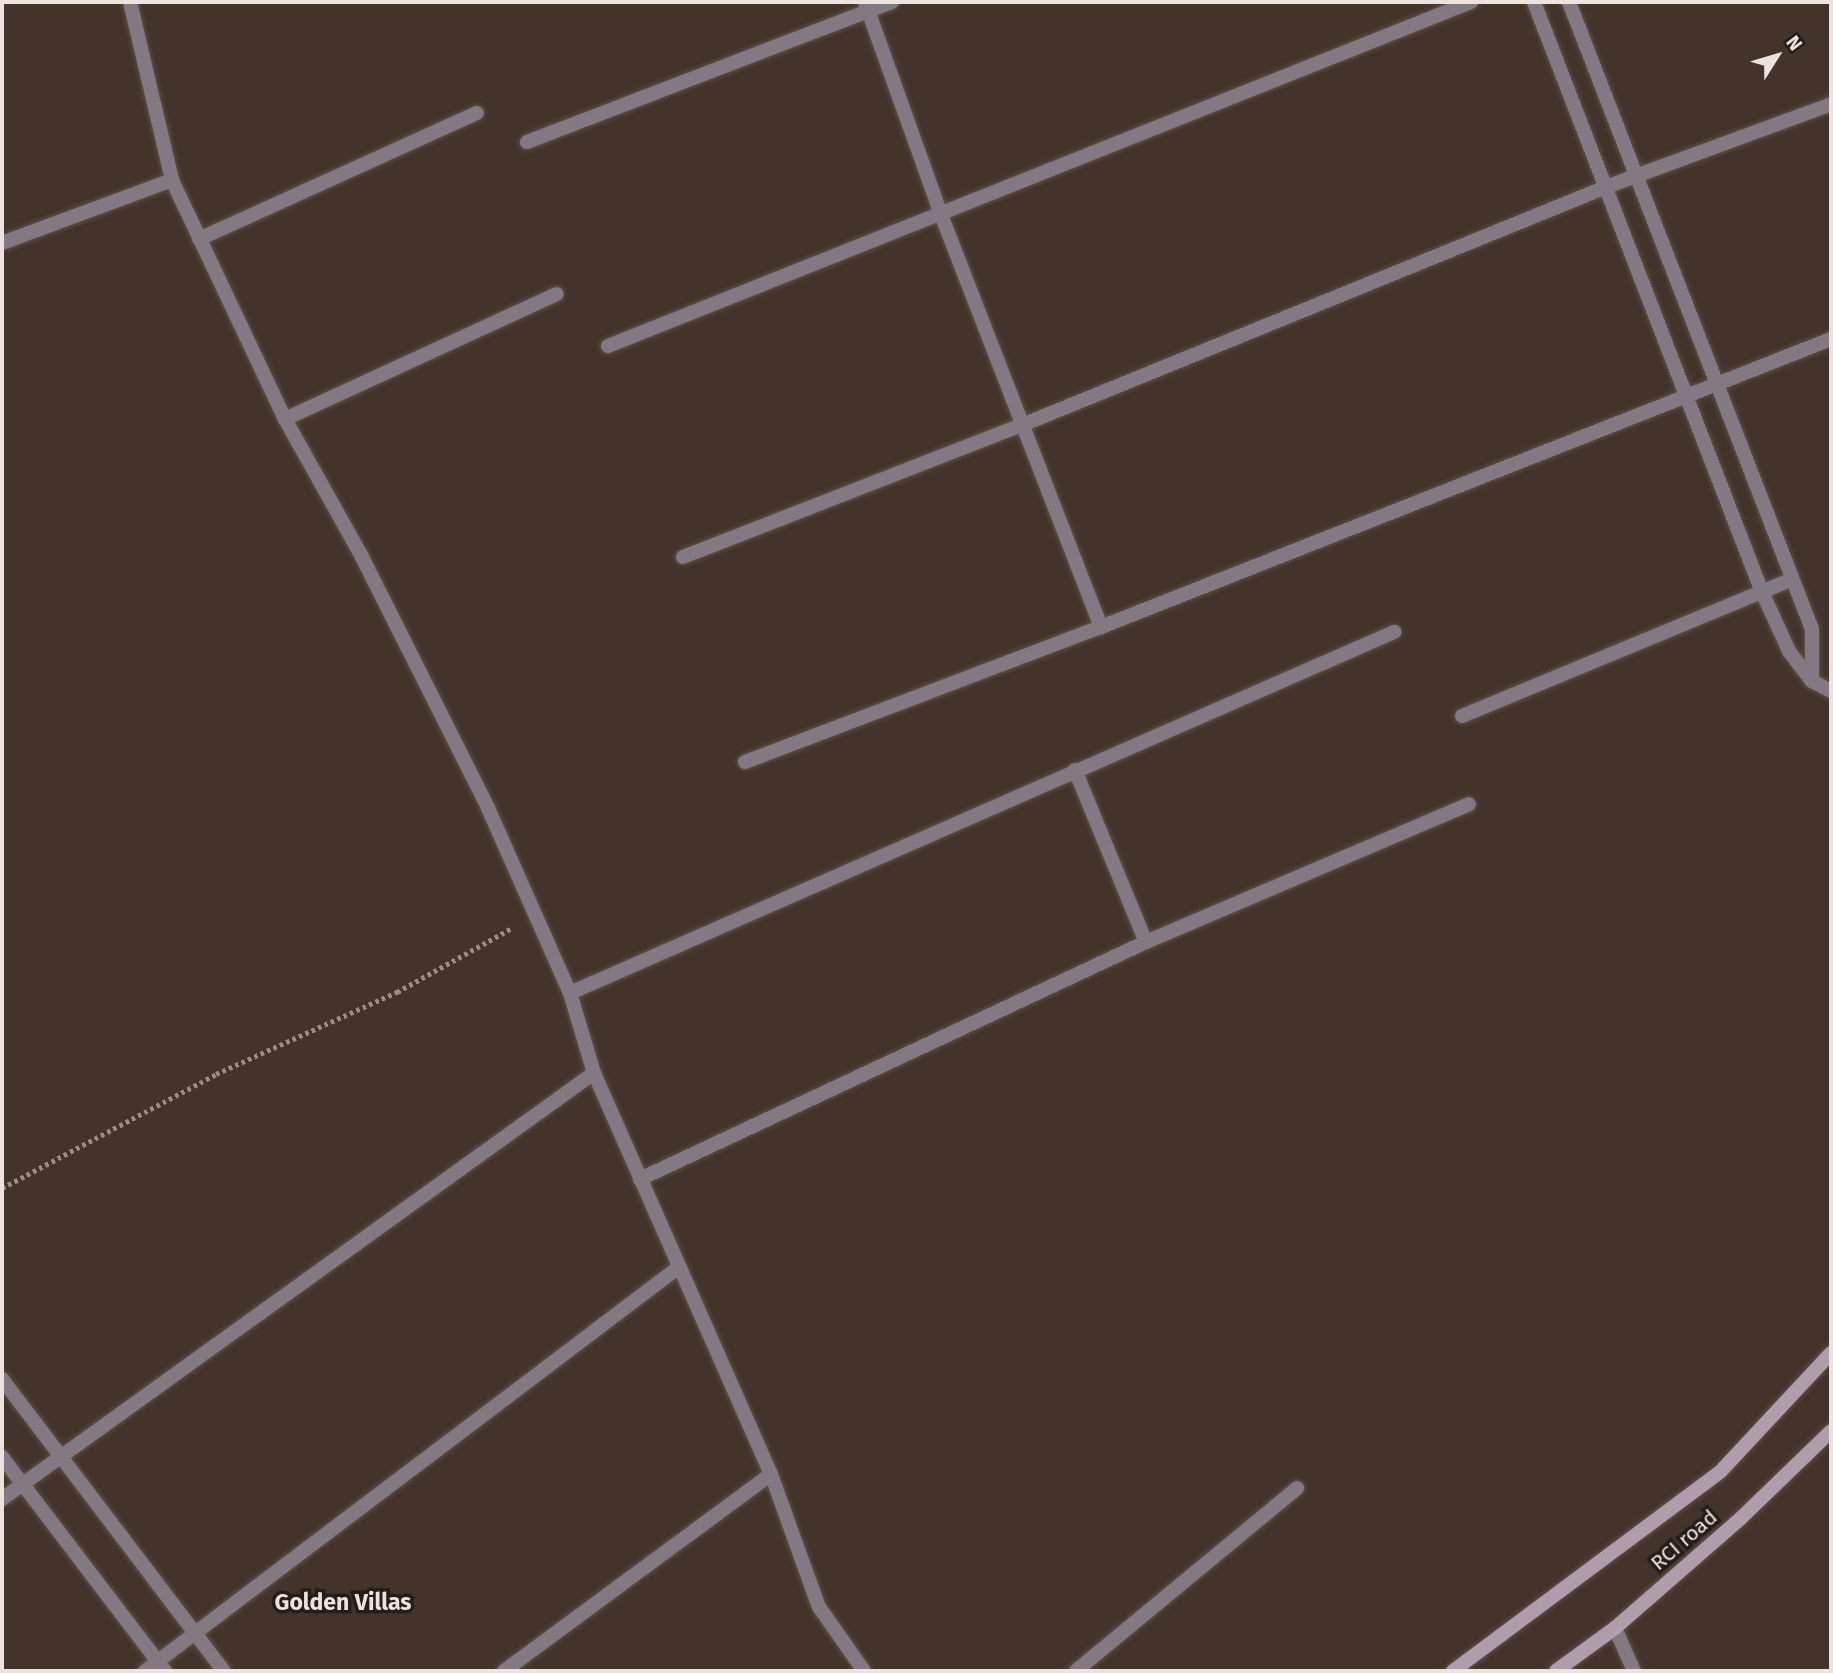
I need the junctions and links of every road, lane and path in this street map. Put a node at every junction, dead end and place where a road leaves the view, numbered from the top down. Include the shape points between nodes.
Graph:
1 (130, 2) edge
2 (892, 2) edge
3 (1471, 2) edge
4 (1534, 2) edge
5 (1569, 2) edge
6 (867, 6) edge
7 (1831, 104) edge
8 (477, 113) dead end
9 (527, 142) dead end
10 (1637, 176) junction
11 (172, 180) junction
12 (1606, 187) junction
13 (942, 217) junction
14 (199, 239) junction
15 (2, 243) edge
16 (557, 294) dead end
17 (1831, 339) edge
18 (608, 346) dead end
19 (1715, 384) junction
20 (1685, 396) junction
21 (285, 419) junction
22 (1022, 425) junction
23 (682, 557) dead end
24 (1791, 580) junction
25 (1762, 592) junction
26 (1101, 627) junction
27 (1394, 632) dead end
28 (1812, 681) junction
29 (1831, 691) edge
30 (1462, 716) dead end
31 (745, 762) dead end
32 (1075, 770) junction
33 (1469, 804) dead end
34 (536, 915) junction
35 (1146, 942) junction
36 (570, 993) junction
37 (594, 1073) junction
38 (640, 1179) junction
39 (2, 1188) edge
40 (679, 1267) junction
41 (1831, 1353) edge
42 (2, 1379) edge
43 (1831, 1431) edge
44 (2, 1457) edge
45 (60, 1457) junction
46 (771, 1474) junction
47 (22, 1485) junction
48 (1297, 1488) dead end
49 (2, 1499) edge
50 (1615, 1628) junction
51 (195, 1634) junction
52 (161, 1667) edge
53 (145, 1671) edge
54 (224, 1671) edge
55 (504, 1671) edge
56 (864, 1671) edge
57 (1076, 1671) edge
58 (1453, 1671) edge
59 (1556, 1671) edge
60 (1634, 1671) edge

1 - 11 street
2 - 6 street
3 - 13 street
4 - 12 street
5 - 10 street
6 - 9 street
6 - 13 street
7 - 10 street
8 - 14 street
10 - 12 street
10 - 19 street
11 - 14 street
11 - 15 street
12 - 20 street
12 - 22 street
13 - 18 street
13 - 22 street
14 - 21 street
16 - 21 street
17 - 19 street
19 - 20 street
19 - 24 street
20 - 25 street
20 - 26 street
21 - 34 street via 368,569
22 - 23 street
22 - 26 street
24 - 25 street
24 - 28 street via 1812,629
25 - 28 street via 1789,651
25 - 30 street
26 - 31 street
27 - 32 street
28 - 29 street
32 - 35 street
32 - 36 street
33 - 35 street
34 - 36 street
34 - 39 path via 397,992 216,1074
35 - 38 street
36 - 37 street
37 - 38 street
37 - 45 street
38 - 40 street
40 - 46 street
40 - 51 street
41 - 58 main road via 1721,1471
42 - 45 street
43 - 50 main road, RCI road via 1741,1518
44 - 47 street
45 - 47 street
45 - 51 street
46 - 55 street
46 - 56 street via 820,1607
47 - 49 street
47 - 52 street
48 - 57 street
50 - 59 main road, RCI road
50 - 60 street
51 - 52 street
51 - 54 street
52 - 53 street

